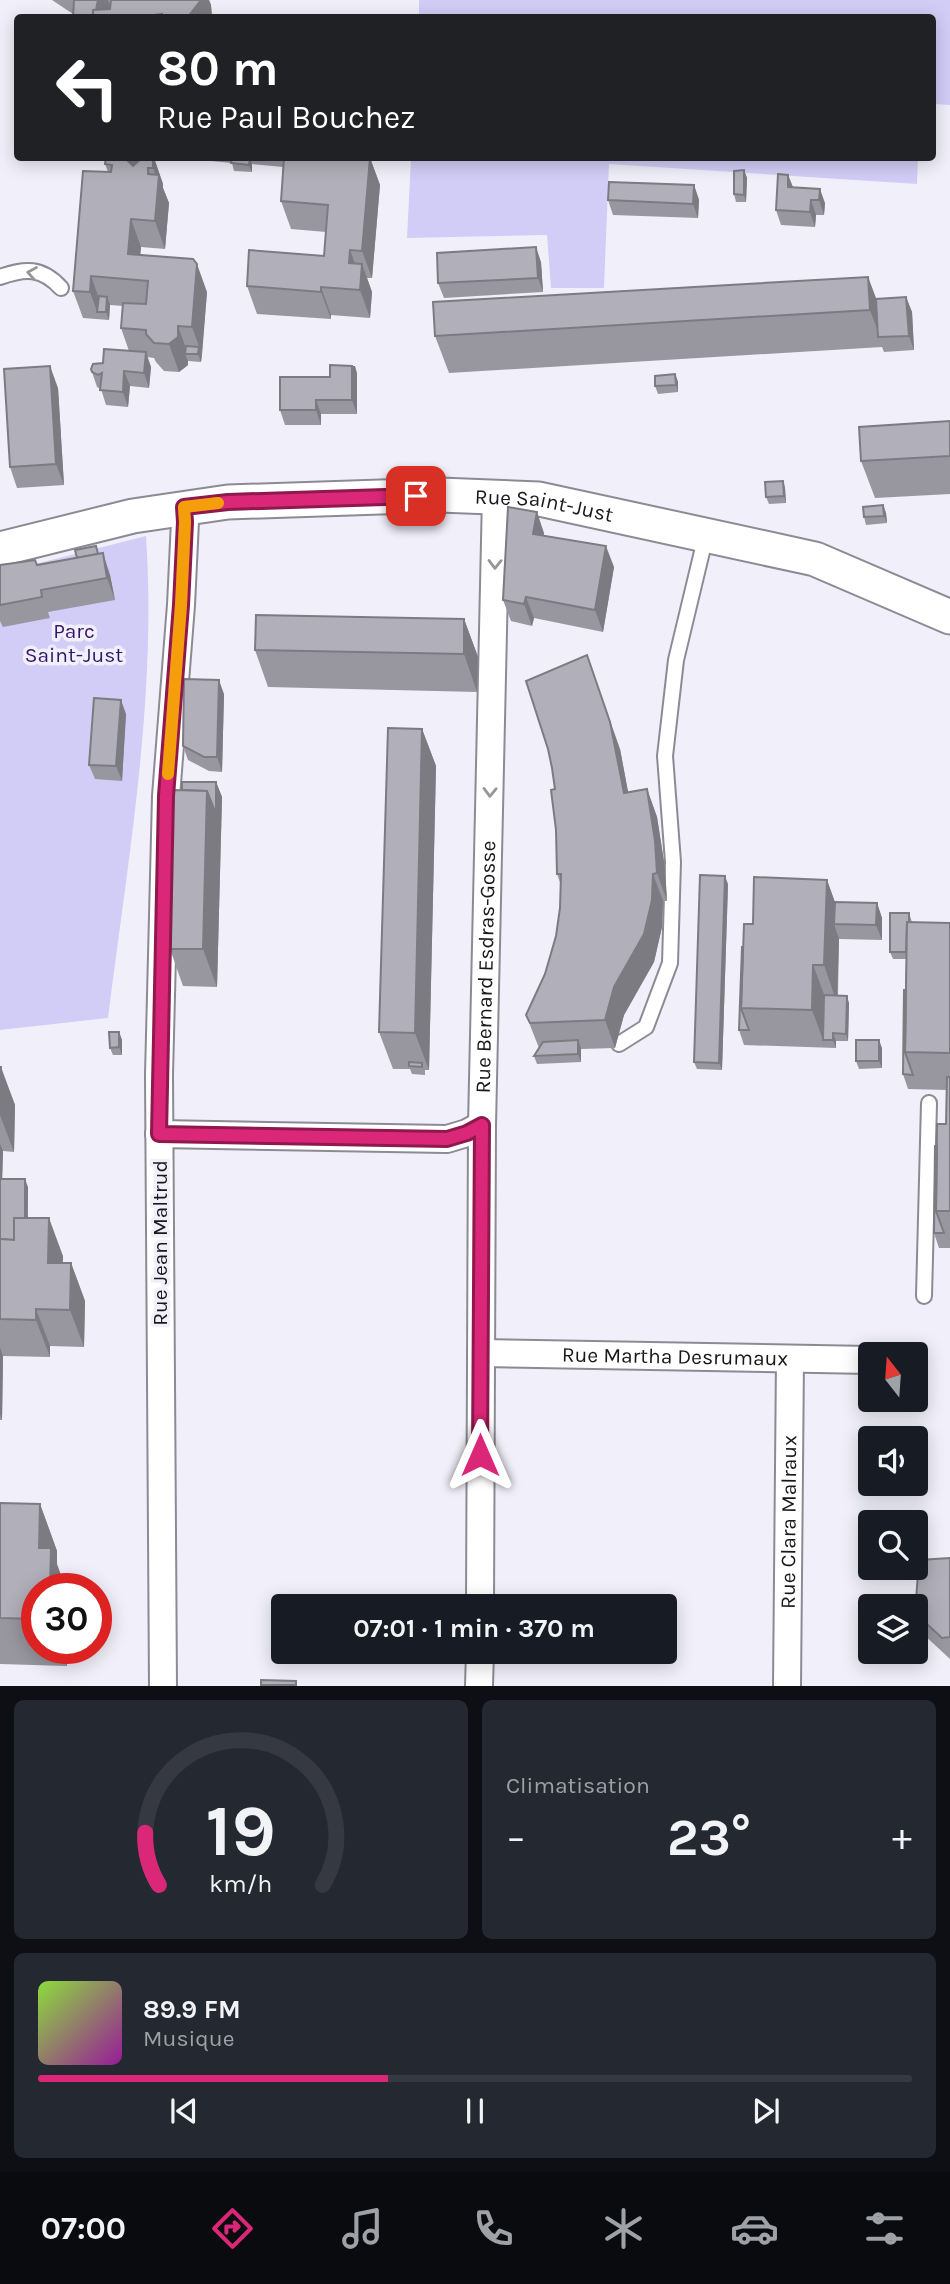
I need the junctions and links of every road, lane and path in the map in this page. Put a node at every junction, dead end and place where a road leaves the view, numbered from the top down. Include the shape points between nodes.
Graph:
1 (0, 276) edge
2 (61, 288) dead end
3 (496, 496) junction
4 (184, 507) junction
5 (706, 534) junction
6 (0, 549) edge
7 (950, 617) edge
8 (619, 1044) dead end
9 (929, 1103) dead end
10 (482, 1125) junction
11 (159, 1134) junction
12 (924, 1296) dead end
13 (481, 1353) junction
14 (790, 1359) junction
15 (858, 1360) edge
16 (480, 1594) edge
17 (480, 1664) edge
18 (163, 1685) edge
19 (479, 1685) edge
20 (787, 1685) edge

2 -> 1 lane via 32,270
3 - 4 street, Rue Saint-Just
3 - 5 street, Rue Saint-Just via 539,499
3 -> 10 street, Rue Bernard Esdras-Gosse
4 - 6 street, Rue Saint-Just
4 - 11 street, Rue Jean Maltrud via 166,796
5 - 7 street, Rue Saint-Just via 816,559
5 - 8 lane via 676,660 665,756 673,862 670,963 646,1027
9 - 12 lane
10 - 11 street via 447,1139
10 - 13 street, Rue Bernard Esdras-Gosse
11 - 18 street, Rue Jean Maltrud
13 - 14 street, Rue Martha Desrumaux
13 - 16 street, Rue Bernard Esdras-Gosse
14 - 15 street, Rue Martha Desrumaux
14 - 20 street, Rue Clara Malraux
17 - 19 street

